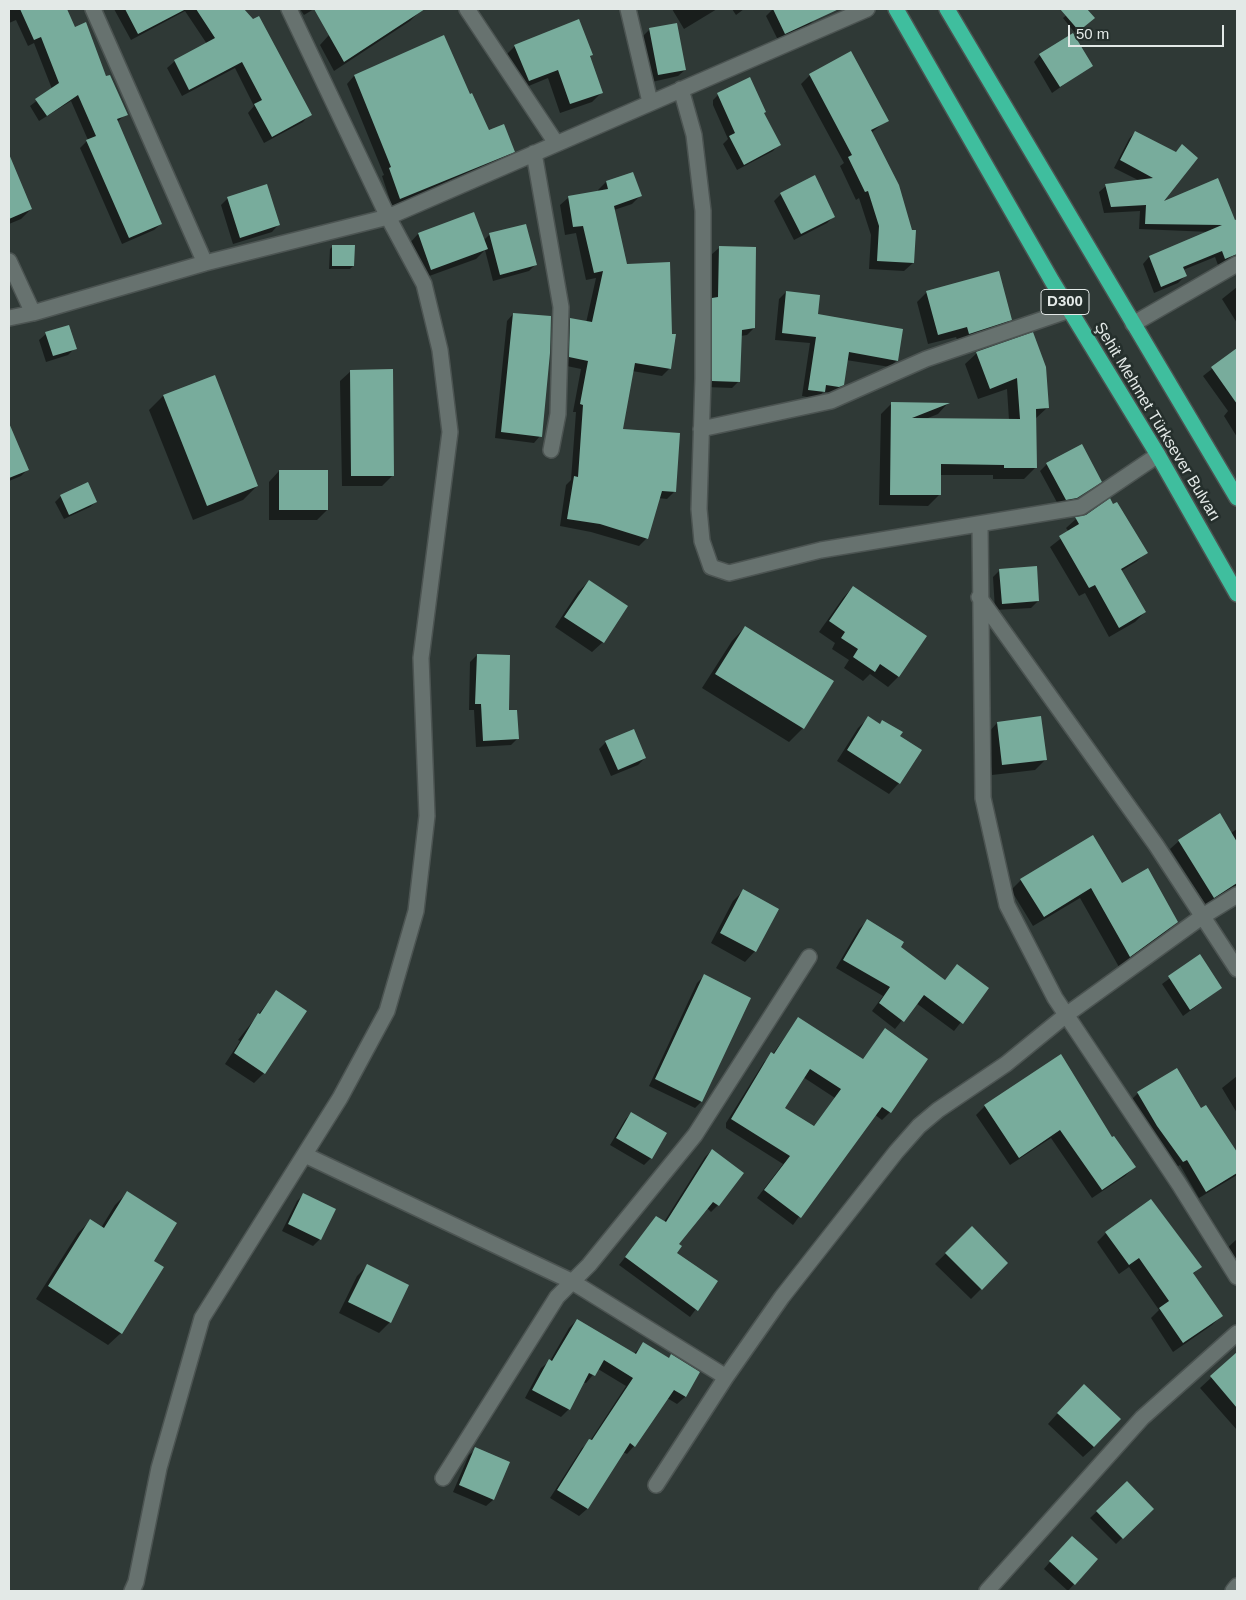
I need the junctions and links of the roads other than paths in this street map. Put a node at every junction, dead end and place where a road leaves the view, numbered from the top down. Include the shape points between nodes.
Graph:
1 (93, 9) edge
2 (289, 9) edge
3 (467, 9) edge
4 (628, 9) edge
5 (867, 9) edge
6 (896, 9) edge
7 (947, 9) edge
8 (681, 89) junction
9 (650, 102) junction
10 (556, 143) junction
11 (534, 153) junction
12 (388, 217) junction
13 (9, 261) edge
14 (205, 263) junction
15 (1237, 264) edge
16 (1070, 310) junction
17 (33, 313) junction
18 (9, 318) edge
19 (1134, 324) junction
20 (701, 429) junction
21 (551, 450) dead end
22 (1158, 455) junction
23 (1237, 498) edge
24 (980, 525) junction
25 (1237, 594) edge
26 (979, 597) junction
27 (1237, 895) edge
28 (1203, 916) junction
29 (809, 957) dead end
30 (1237, 969) edge
31 (1066, 1015) junction
32 (305, 1155) junction
33 (1237, 1276) edge
34 (571, 1281) junction
35 (1237, 1333) edge
36 (726, 1377) junction
37 (443, 1478) dead end
38 (656, 1485) dead end
39 (1237, 1586) edge
40 (132, 1591) edge
41 (987, 1591) edge
42 (1233, 1591) edge

1 - 14 street
2 - 12 street
3 - 10 street
4 - 9 street
5 - 8 street
6 - 16 highway, Şehit Mehmet Türksever Bulvarı / D300
7 - 19 highway, Şehit Mehmet Türksever Bulvarı / D300
8 - 9 street
8 - 20 street via 694,135 703,211
9 - 10 street
10 - 11 street
11 - 12 street
11 - 21 street via 561,307 558,414
12 - 14 street
12 - 32 street via 424,284 440,350 450,432 421,658 427,816 416,911 387,1012
13 - 17 street
14 - 17 street
15 - 19 street
16 - 20 street via 926,359 831,401
16 - 22 highway, Şehit Mehmet Türksever Bulvarı / D300
17 - 18 street
19 - 23 highway, Şehit Mehmet Türksever Bulvarı / D300
20 - 24 street via 699,510 702,541 711,567 729,573 821,550
22 - 24 street via 1081,507
22 - 25 highway, Şehit Mehmet Türksever Bulvarı / D300
24 - 26 street
26 - 28 street
26 - 31 street via 986,808 1007,905
27 - 28 street
28 - 30 street
28 - 31 street
29 - 34 street via 695,1135 589,1265
31 - 33 street
31 - 36 street via 1006,1064 920,1126 782,1296
32 - 34 street
32 - 40 street via 202,1318 159,1468
34 - 36 street
34 - 37 street via 557,1297
35 - 41 street via 1142,1418
36 - 38 street
39 - 42 street

